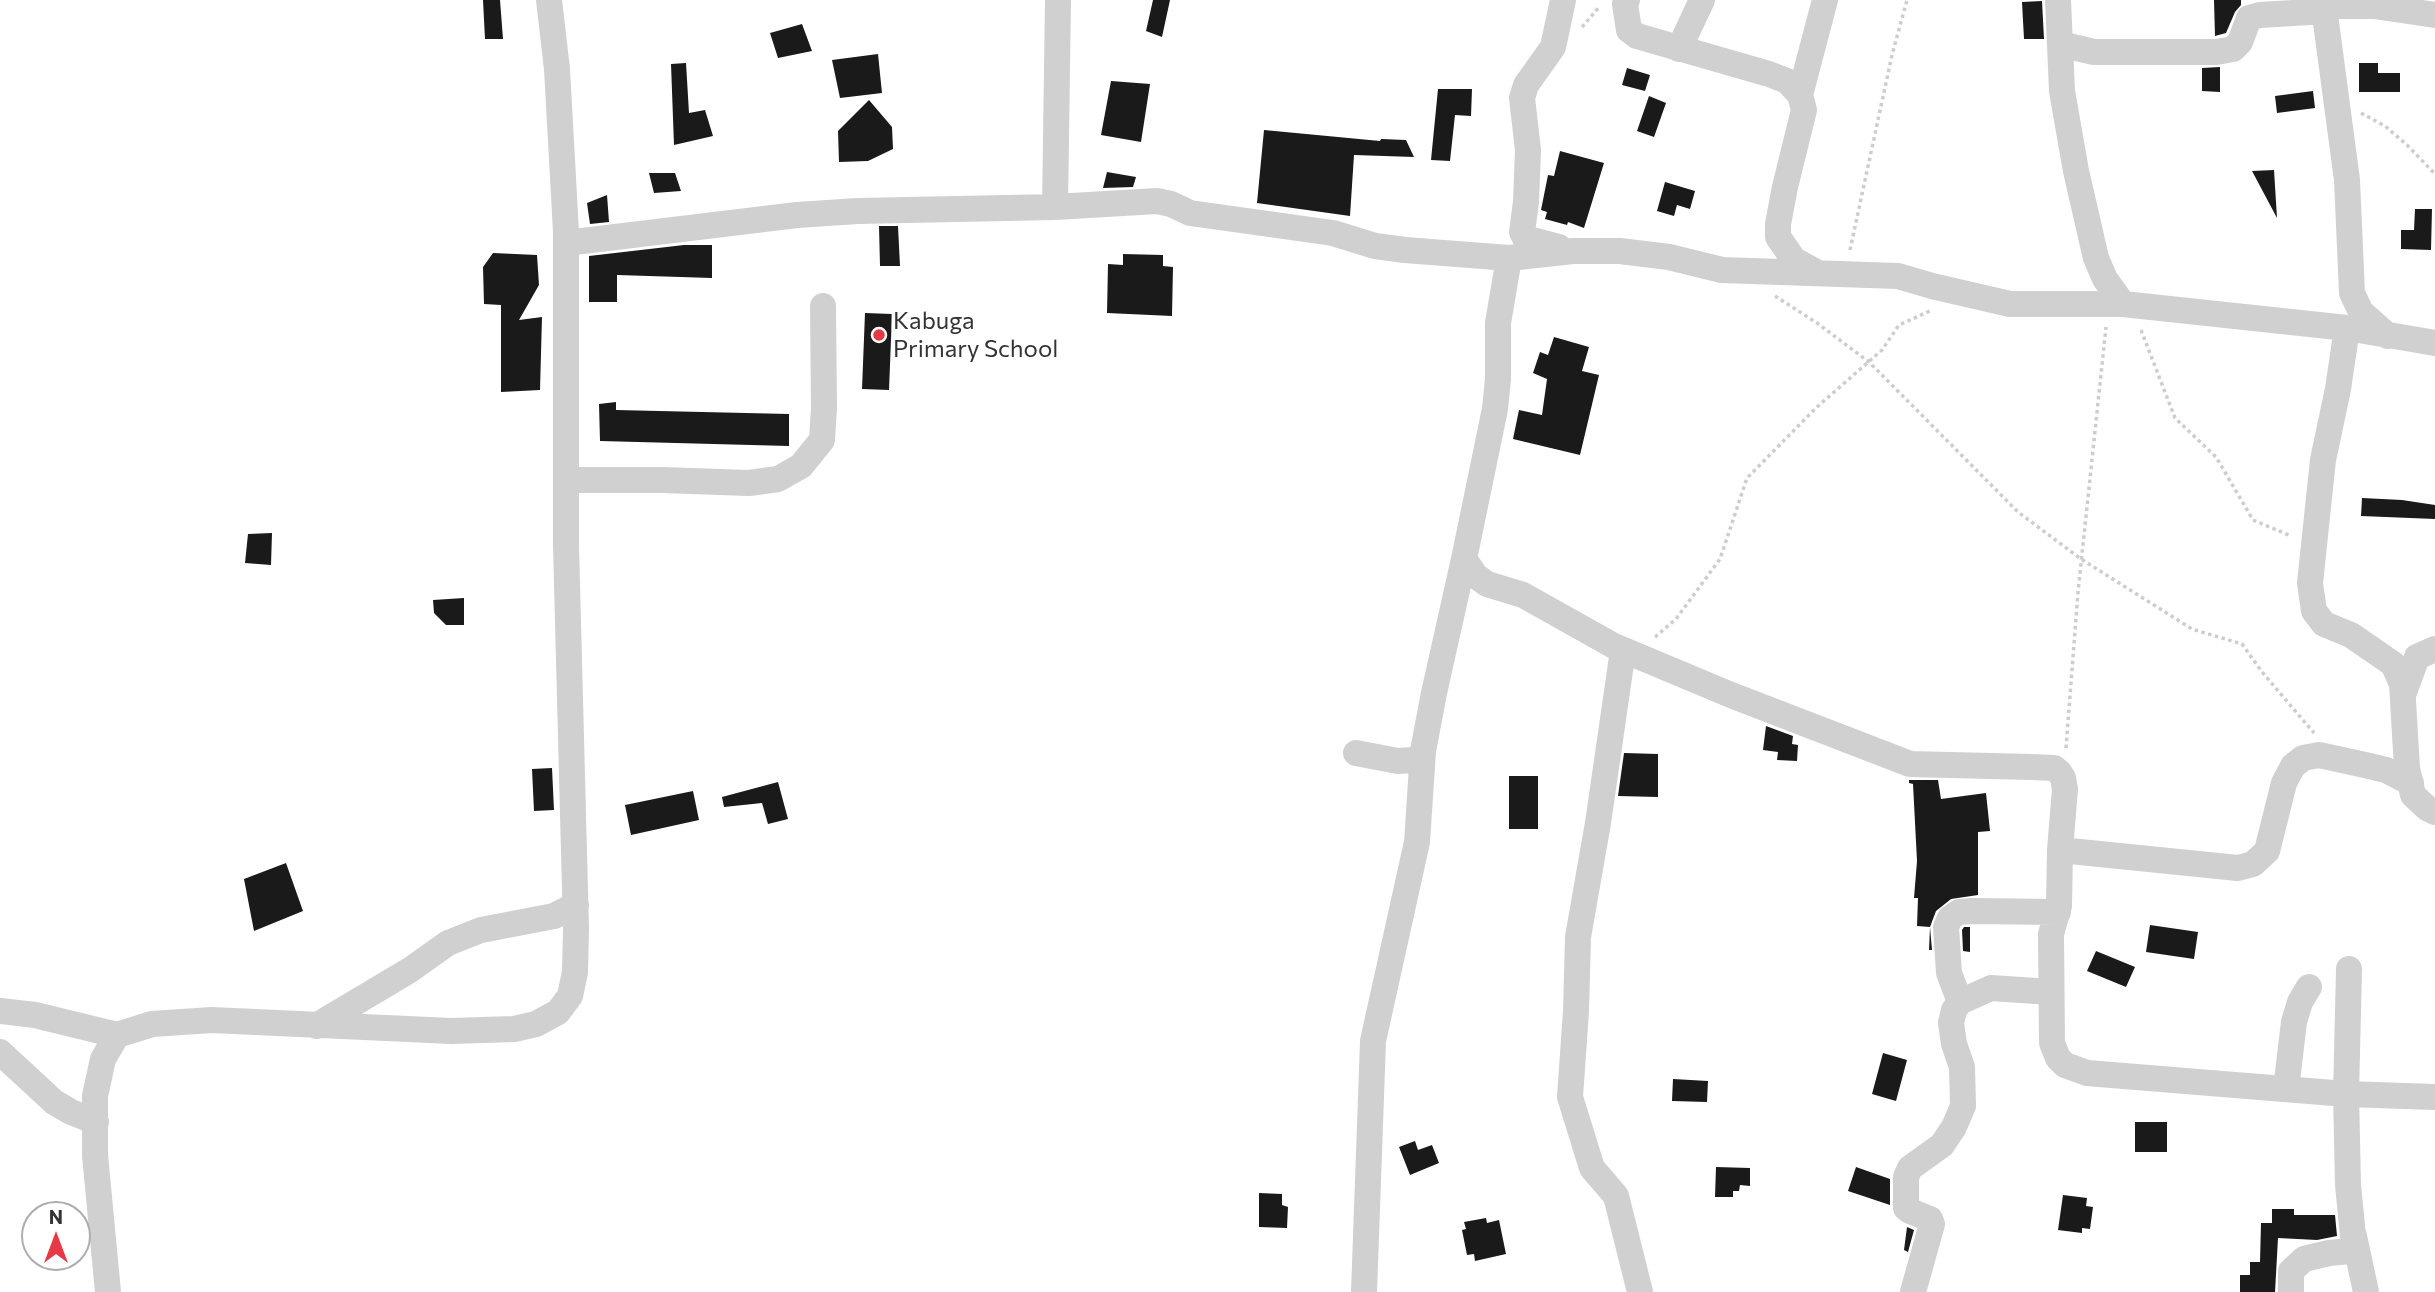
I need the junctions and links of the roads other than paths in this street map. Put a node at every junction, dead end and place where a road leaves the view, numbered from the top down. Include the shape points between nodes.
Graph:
1 (549, 0) edge
2 (1058, 0) edge
3 (1563, 0) edge
4 (1627, 0) edge
5 (1702, 0) edge
6 (1825, 0) edge
7 (2058, 0) edge
8 (2325, 6) edge
9 (2435, 15) edge
10 (2060, 44) junction
11 (1679, 49) junction
12 (1800, 95) junction
13 (1055, 207) junction
14 (566, 243) junction
15 (1573, 251) junction
16 (1509, 258) junction
17 (1833, 274) junction
18 (2121, 304) junction
19 (823, 306) dead end
20 (2347, 328) junction
21 (2388, 336) junction
22 (2435, 343) edge
23 (566, 480) junction
24 (1464, 559) junction
25 (2435, 649) edge
26 (1629, 652) junction
27 (2403, 695) junction
28 (1423, 751) junction
29 (1356, 752) dead end
30 (2411, 783) junction
31 (2435, 812) edge
32 (2060, 850) junction
33 (576, 905) junction
34 (2058, 912) junction
35 (2349, 970) dead end
36 (2309, 987) dead end
37 (2051, 992) junction
38 (1960, 1002) junction
39 (0, 1011) edge
40 (316, 1026) junction
41 (117, 1035) junction
42 (0, 1052) edge
43 (2286, 1089) junction
44 (2346, 1094) junction
45 (2435, 1097) edge
46 (96, 1122) junction
47 (2354, 1236) junction
48 (108, 1292) edge
49 (1364, 1292) edge
50 (1640, 1292) edge
51 (1913, 1292) edge
52 (2291, 1292) edge
53 (2366, 1292) edge

1 - 14 street
2 - 13 street
3 - 15 street via 1553,47 1522,98 1528,150 1522,232 1525,238
4 - 11 street via 1629,30
5 - 11 street
6 - 12 street
7 - 10 street
8 - 9 street via 2374,6
8 - 10 street via 2249,18 2240,42 2233,49 2216,52 2094,52
8 - 21 street via 2347,180 2352,293 2361,312
10 - 18 street via 2062,92 2096,258
11 - 12 street via 1769,74 1787,81
12 - 17 street via 1804,110 1778,237 1794,260
13 - 14 street via 797,215
13 - 16 street via 1157,201 1190,213 1332,233 1376,246
14 - 23 street
15 - 16 street
15 - 17 street via 1669,257 1722,270
16 - 24 street via 1497,330 1495,409
17 - 18 street via 1898,276 2010,304
18 - 20 street
19 - 23 street via 822,440 801,466 778,479 749,483
20 - 21 street
20 - 27 street via 2323,460 2310,583 2314,611 2325,624 2393,663
21 - 22 street
23 - 33 street
24 - 26 street via 1487,584 1523,595
24 - 28 street
25 - 27 street via 2417,657
26 - 32 street via 1910,764 2054,768 2065,789
26 - 50 street via 1578,937 1570,1097 1592,1168 1616,1196
27 - 30 street
28 - 29 street via 1413,760 1398,761
28 - 49 street via 1417,842 1373,1041
30 - 31 street via 2413,795
30 - 32 street via 2386,770 2319,755 2303,758 2284,783 2267,850 2253,863 2238,868
32 - 34 street
33 - 40 street via 554,916 481,930 448,943
33 - 40 street via 570,996 558,1012 536,1024 451,1031
34 - 37 street via 2051,934
34 - 38 street via 1973,911 1950,918 1949,973
35 - 44 street
36 - 43 street via 2294,1022
37 - 38 street via 1991,988
37 - 43 street via 2052,1043 2066,1065 2087,1073
38 - 51 street via 1951,1023 1962,1067 1963,1105 1942,1145 1910,1168 1906,1177 1906,1208 1932,1224
39 - 41 street
40 - 41 street via 212,1020 152,1024
41 - 46 street via 100,1071 94,1096
42 - 46 street via 54,1102
43 - 44 street
44 - 45 street
44 - 47 street
46 - 48 street via 94,1156
47 - 52 street via 2351,1251 2315,1256 2297,1264 2291,1271
47 - 53 street

